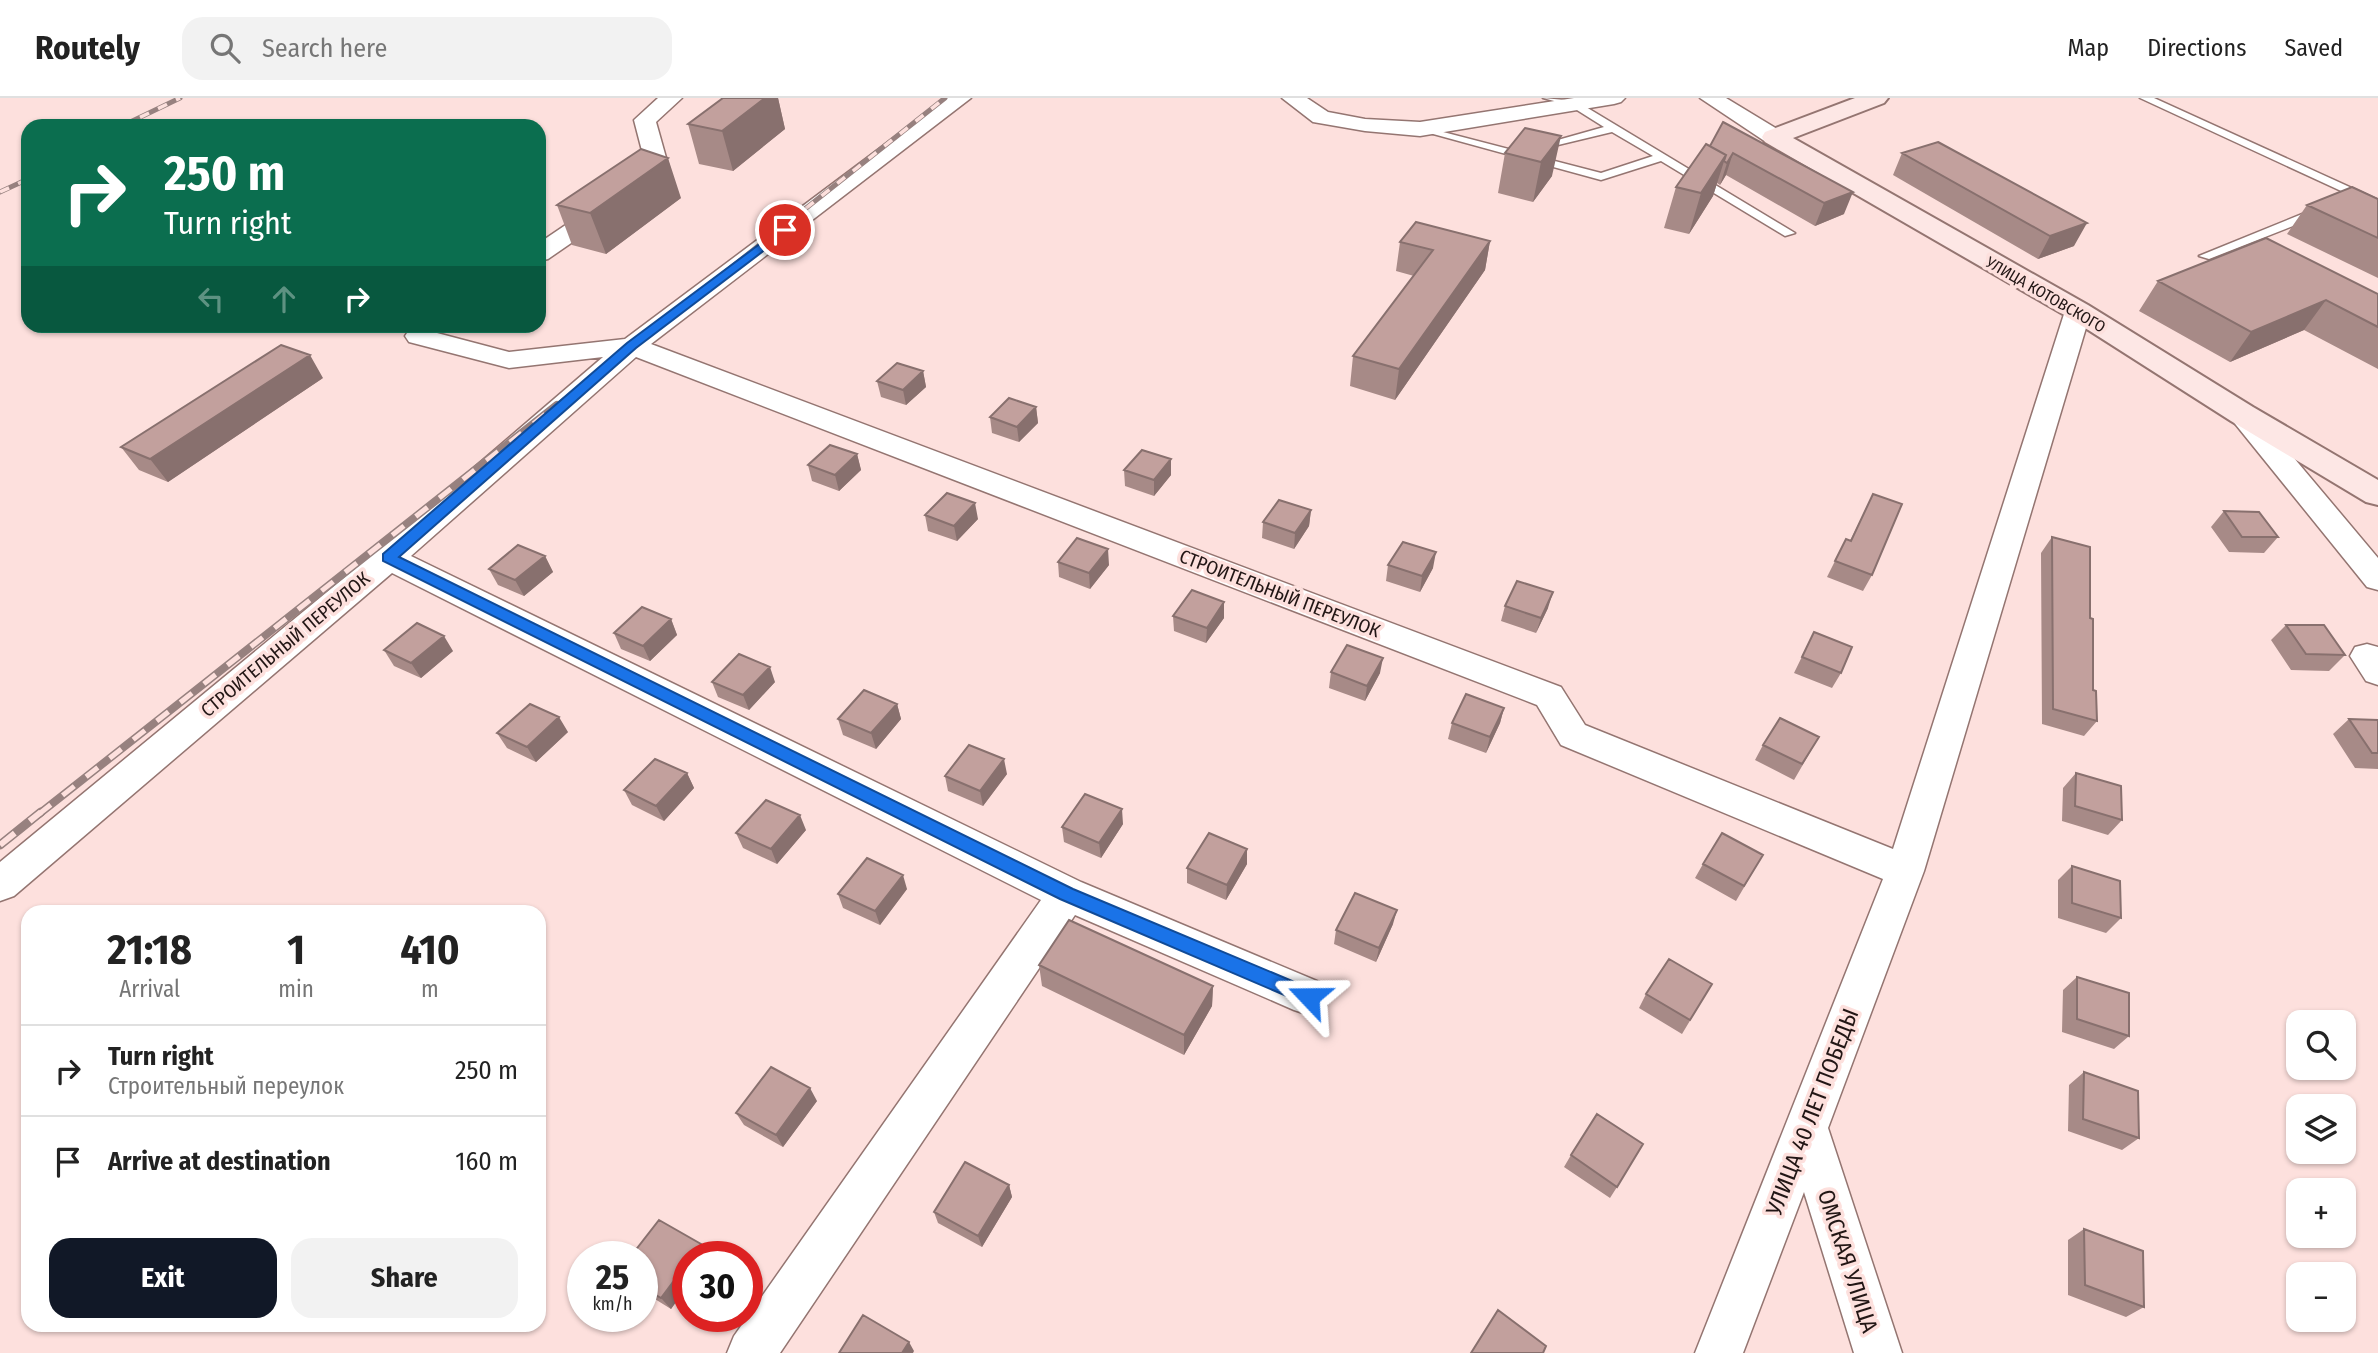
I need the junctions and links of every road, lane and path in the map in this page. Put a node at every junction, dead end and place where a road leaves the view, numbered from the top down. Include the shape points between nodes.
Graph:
1 (671, 98) edge
2 (961, 98) edge
3 (1293, 98) edge
4 (1548, 98) edge
5 (1614, 98) edge
6 (1711, 98) edge
7 (2145, 98) edge
8 (1870, 99) edge
9 (1572, 103) junction
10 (1613, 128) junction
11 (1420, 129) junction
12 (1774, 137) junction
13 (1517, 155) junction
14 (1662, 157) junction
15 (2360, 195) junction
16 (2347, 200) edge
17 (2378, 204) edge
18 (2334, 206) edge
19 (1789, 233) dead end
20 (546, 249) edge
21 (2205, 256) dead end
22 (2078, 311) junction
23 (432, 333) edge
24 (632, 346) junction
25 (2242, 414) junction
26 (2378, 494) edge
27 (388, 558) junction
28 (2378, 579) edge
29 (1905, 872) junction
30 (0, 885) edge
31 (1066, 894) junction
32 (1309, 997) dead end
33 (1806, 1128) junction
34 (751, 1353) edge
35 (1719, 1353) edge
36 (1878, 1353) edge

1 - 20 street via 645,120 659,172
2 - 24 street, СТРОИТЕЛЬНЫЙ ПЕРЕУЛОК
3 - 11 street via 1321,117
4 - 9 lane
5 - 9 street
6 - 12 street, УЛИЦА КОТОВСКОГО
7 - 15 lane
8 - 12 main road
9 - 10 lane
9 - 11 street
10 - 13 lane
10 - 14 lane
11 - 13 lane
12 - 22 main road, УЛИЦА КОТОВСКОГО
13 - 14 lane via 1601,177
14 - 19 lane
15 - 16 lane
15 - 17 lane
18 - 21 lane
22 - 25 main road, УЛИЦА КОТОВСКОГО
22 - 29 street, УЛИЦА 40 ЛЕТ ПОБЕДЫ
23 - 24 street via 509,360
24 - 27 street, СТРОИТЕЛЬНЫЙ ПЕРЕУЛОК
24 - 29 street, СТРОИТЕЛЬНЫЙ ПЕРЕУЛОК via 1549,696 1573,735
25 - 26 main road, УЛИЦА КОТОВСКОГО
25 - 28 street
27 - 30 street, СТРОИТЕЛЬНЫЙ ПЕРЕУЛОК
27 - 31 street
29 - 33 street, УЛИЦА 40 ЛЕТ ПОБЕДЫ
31 - 32 street
31 - 34 street
33 - 35 street, УЛИЦА 40 ЛЕТ ПОБЕДЫ
33 - 36 street, ОМСКАЯ УЛИЦА

